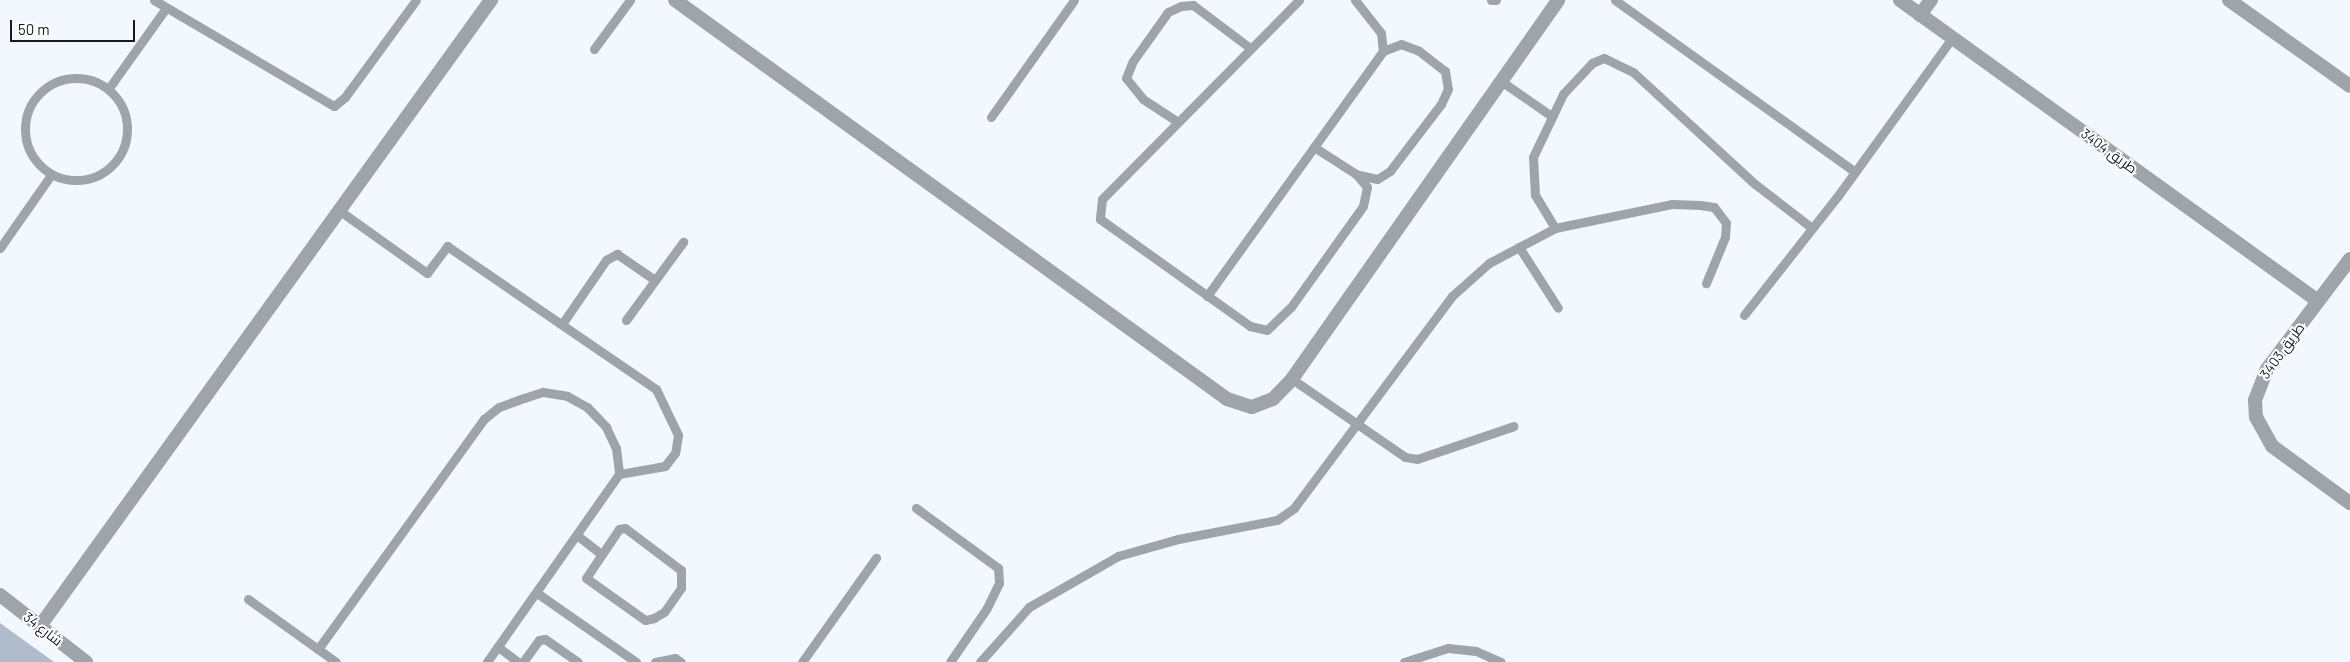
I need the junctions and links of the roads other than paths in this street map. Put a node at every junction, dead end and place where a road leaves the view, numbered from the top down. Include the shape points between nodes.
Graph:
1 (154, 0) edge
2 (416, 0) edge
3 (491, 0) edge
4 (630, 0) edge
5 (675, 0) edge
6 (1074, 0) edge
7 (1299, 0) edge
8 (1355, 0) edge
9 (1491, 0) edge
10 (1496, 0) edge
11 (1558, 0) edge
12 (1616, 0) edge
13 (1900, 0) edge
14 (1931, 0) edge
15 (2229, 0) edge
16 (166, 8) junction
17 (1920, 15) junction
18 (1952, 38) junction
19 (1250, 48) junction
20 (594, 49) dead end
21 (1383, 51) junction
22 (1501, 81) junction
23 (2350, 86) edge
24 (109, 88) junction
25 (1550, 115) junction
26 (991, 117) dead end
27 (1178, 122) junction
28 (1314, 147) junction
29 (1855, 172) junction
30 (1356, 174) junction
31 (51, 175) junction
32 (340, 211) junction
33 (1555, 228) junction
34 (1812, 228) junction
35 (683, 242) dead end
36 (1518, 247) junction
37 (0, 248) edge
38 (2350, 259) edge
39 (655, 280) junction
40 (1706, 283) dead end
41 (1207, 296) junction
42 (2318, 301) junction
43 (1558, 308) dead end
44 (1744, 315) dead end
45 (626, 320) dead end
46 (562, 324) junction
47 (1292, 379) junction
48 (1355, 424) junction
49 (1514, 426) dead end
50 (619, 474) junction
51 (2350, 502) edge
52 (916, 508) dead end
53 (578, 536) junction
54 (601, 554) junction
55 (876, 558) dead end
56 (537, 593) junction
57 (0, 595) edge
58 (248, 599) dead end
59 (40, 626) junction
60 (498, 647) junction
61 (318, 649) junction
62 (86, 662) edge
63 (336, 662) edge
64 (487, 662) edge
65 (518, 662) edge
66 (523, 662) edge
67 (578, 662) edge
68 (636, 662) edge
69 (655, 662) edge
70 (681, 662) edge
71 (802, 662) edge
72 (950, 662) edge
73 (980, 662) edge
74 (1404, 662) edge
75 (1501, 662) edge

1 - 16 lane
2 - 16 lane via 346,98 334,106
3 - 32 street
4 - 20 lane
5 - 47 street via 1234,404 1261,405
6 - 26 lane
7 - 19 lane
8 - 21 lane via 1381,33
9 - 10 lane
11 - 22 street
12 - 29 lane
13 - 17 street, طريق 3404
14 - 17 street
15 - 23 street
16 - 24 lane
17 - 18 street, طريق 3404
18 - 29 lane
18 - 42 street, طريق 3404
19 - 27 lane
19 - 27 lane via 1193,6 1181,6 1168,12 1133,61 1126,78 1143,99
21 - 28 lane
21 - 30 lane via 1401,44 1419,51 1445,71 1448,89 1441,104 1390,171 1377,179
22 - 25 lane
22 - 47 street
24 - 31 lane via 120,101 127,120 126,143 116,162 102,174 72,181
24 - 31 lane via 89,78 69,77 46,86 30,103 23,127 26,147 35,162
25 - 33 lane via 1533,157 1532,178 1535,195
25 - 34 lane via 1563,94 1592,63 1604,58 1617,62 1664,98 1755,184
27 - 41 lane via 1102,199 1100,219
28 - 30 lane
28 - 41 lane
29 - 34 lane
30 - 41 lane via 1367,187 1363,206 1292,306 1267,330 1250,326
31 - 37 lane
32 - 46 lane via 427,273 447,246
32 - 59 street
33 - 36 lane
33 - 40 lane via 1672,204 1714,207 1726,223 1725,237
34 - 44 lane
35 - 39 lane
36 - 43 lane
36 - 48 lane via 1489,262 1452,296
38 - 42 street, طريق 3403
39 - 45 lane
39 - 46 lane via 617,254 606,260
42 - 51 street, طريق 3403 via 2258,384 2256,417 2272,446
46 - 50 lane via 656,389 678,435 675,453 665,466
47 - 48 lane
48 - 49 lane via 1392,451 1417,460
48 - 73 lane via 1294,508 1277,520 1178,539 1118,556 1029,607
50 - 53 lane
50 - 61 lane via 616,448 606,427 587,406 567,396 543,392 500,407 484,419
52 - 72 lane via 998,568 999,583 987,608
53 - 54 lane
53 - 56 lane
54 - 54 lane via 618,529 624,528 681,570 681,588 664,612 645,620 586,578
55 - 71 lane
56 - 60 lane
56 - 68 lane
57 - 59 street, شارع 34
58 - 61 lane
59 - 62 street, شارع 34
60 - 64 lane
60 - 65 lane
61 - 63 lane
66 - 67 lane via 539,640 545,639
69 - 70 lane via 675,658
74 - 75 lane via 1448,648 1476,651

